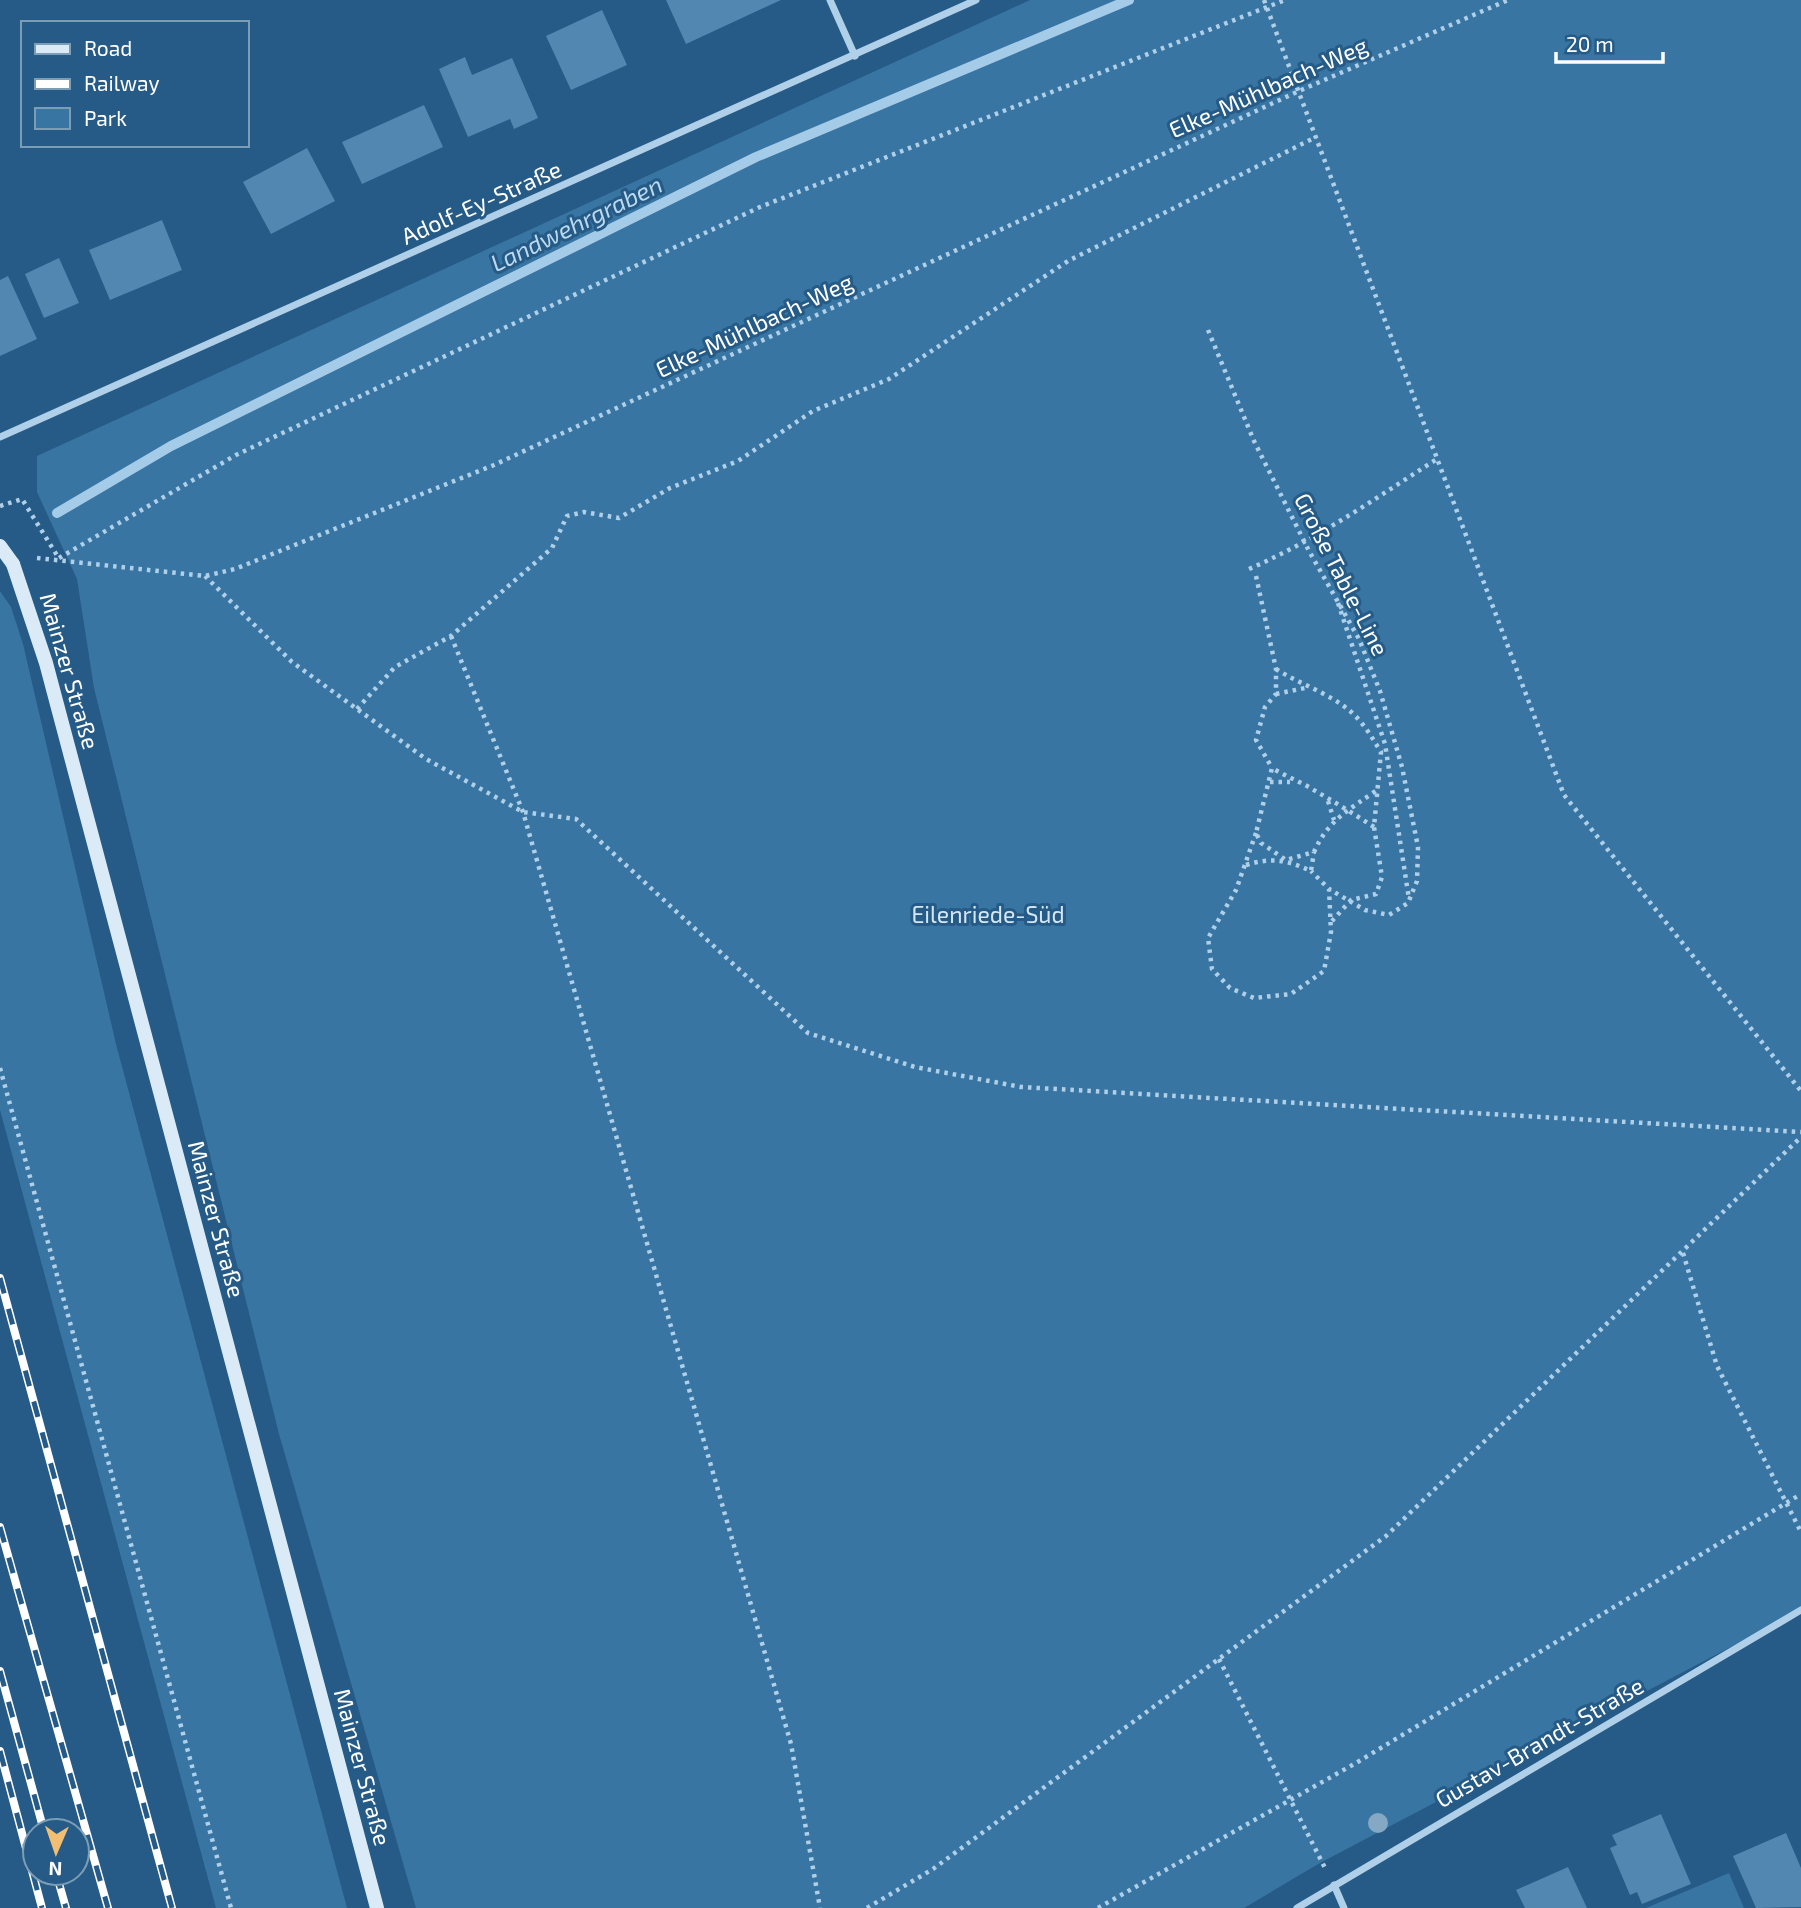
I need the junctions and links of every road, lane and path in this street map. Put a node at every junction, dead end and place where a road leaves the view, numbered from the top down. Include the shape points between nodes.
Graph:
1 (830, 0) edge
2 (976, 0) edge
3 (1264, 0) edge
4 (1284, 0) edge
5 (1508, 0) edge
6 (1267, 8) junction
7 (855, 56) junction
8 (1298, 91) junction
9 (1316, 137) junction
10 (1208, 330) dead end
11 (0, 437) edge
12 (1437, 458) junction
13 (0, 506) edge
14 (1304, 541) junction
15 (0, 546) edge
16 (58, 558) junction
17 (1249, 569) dead end
18 (205, 576) junction
19 (1256, 576) dead end
20 (1333, 589) junction
21 (451, 636) junction
22 (1276, 669) junction
23 (1306, 688) junction
24 (1276, 694) junction
25 (357, 709) junction
26 (1272, 768) junction
27 (1293, 781) junction
28 (1270, 782) junction
29 (1377, 790) junction
30 (1328, 801) junction
31 (1348, 811) junction
32 (523, 812) junction
33 (1334, 820) junction
34 (1374, 827) junction
35 (1256, 833) junction
36 (1314, 852) junction
37 (1286, 860) junction
38 (1245, 865) junction
39 (1311, 871) junction
40 (1329, 889) junction
41 (1351, 900) junction
42 (1409, 900) junction
43 (1331, 922) junction
44 (0, 1068) edge
45 (1801, 1091) edge
46 (1801, 1134) edge
47 (1683, 1254) junction
48 (1801, 1494) edge
49 (1787, 1502) junction
50 (1801, 1532) edge
51 (1801, 1610) edge
52 (1219, 1659) junction
53 (1290, 1800) junction
54 (1334, 1885) junction
55 (231, 1908) edge
56 (377, 1908) edge
57 (820, 1908) edge
58 (867, 1908) edge
59 (1098, 1908) edge
60 (1297, 1908) edge
61 (1344, 1908) edge

1 - 7 street
2 - 7 street, Adolf-Ey-Straße
3 - 6 path
4 - 6 path
5 - 8 path, Elke-Mühlbach-Weg
6 - 8 path
6 - 16 path via 760,207 236,455
7 - 11 street, Adolf-Ey-Straße
8 - 9 path
8 - 18 path, Elke-Mühlbach-Weg via 494,465 236,569
9 - 12 path
9 - 21 path via 1068,261 889,379 813,411 738,461 670,488 619,518 584,512 567,516 552,548
10 - 14 path, Große Table-Line via 1254,441
12 - 14 path
12 - 45 path via 1564,795
13 - 16 path via 22,499
14 - 17 path
14 - 20 path, Große Table-Line
15 - 56 street, Mainzer Straße, bridge via 13,564 46,663
16 - 18 path, Elke-Mühlbach-Weg
18 - 25 path via 292,662
19 - 22 path
20 - 42 path via 1385,744
20 - 42 path, Große Table-Line via 1376,681 1402,767 1418,847 1417,881
21 - 25 path via 395,667
21 - 32 path
22 - 23 path
22 - 24 path
23 - 24 path
23 - 29 path via 1331,697 1358,719 1381,752
24 - 26 path via 1265,707 1256,740
25 - 32 path via 426,759
26 - 27 path
26 - 28 path
27 - 28 path
27 - 30 path
28 - 35 path
29 - 31 path
29 - 34 path
30 - 31 path
30 - 33 path
31 - 33 path
31 - 34 path
32 - 46 path via 576,819 808,1033 915,1067 1021,1087
32 - 57 path via 791,1744
33 - 36 path via 1322,832
34 - 41 path via 1382,877 1376,894
35 - 37 path via 1261,844
35 - 38 path
36 - 37 path
36 - 39 path
37 - 38 path via 1265,859
37 - 39 path
38 - 43 path via 1208,938 1212,969 1230,988 1254,998 1291,994 1324,971
39 - 40 path
40 - 41 path
40 - 43 path
41 - 42 path via 1365,910 1390,915
41 - 43 path
44 - 55 path
46 - 47 path
47 - 49 path via 1717,1366
47 - 52 path via 1386,1536
48 - 49 path
49 - 50 path
49 - 53 path
51 - 54 street, Gustav-Brandt-Straße
52 - 53 path
52 - 58 path via 933,1869
53 - 54 path
53 - 59 path
54 - 60 street, Gustav-Brandt-Straße
54 - 61 street

